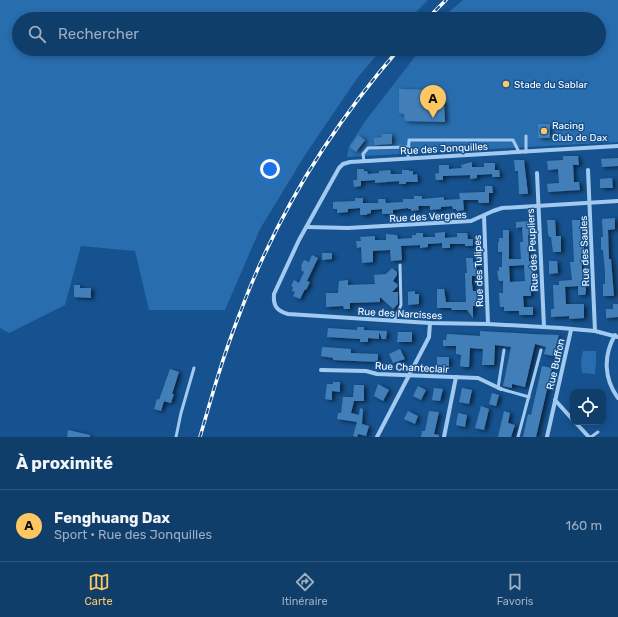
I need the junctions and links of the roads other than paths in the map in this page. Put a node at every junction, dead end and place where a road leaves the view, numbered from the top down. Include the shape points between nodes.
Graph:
1 (526, 136) dead end
2 (618, 146) edge
3 (409, 147) junction
4 (519, 152) junction
5 (526, 152) junction
6 (408, 158) junction
7 (364, 161) junction
8 (588, 170) dead end
9 (537, 173) dead end
10 (618, 201) edge
11 (590, 203) junction
12 (538, 205) junction
13 (484, 216) junction
14 (307, 227) junction
15 (400, 265) dead end
16 (394, 321) junction
17 (430, 323) junction
18 (488, 324) junction
19 (544, 327) junction
20 (571, 330) junction
21 (595, 331) junction
22 (616, 336) edge
23 (504, 350) dead end
24 (541, 350) dead end
25 (194, 368) dead end
26 (321, 370) dead end
27 (409, 375) junction
28 (456, 377) junction
29 (499, 388) junction
30 (529, 397) junction
31 (618, 398) edge
32 (555, 400) junction
33 (570, 417) edge
34 (578, 425) edge
35 (598, 432) dead end
36 (176, 437) edge
37 (377, 437) edge
38 (444, 437) edge
39 (518, 437) edge
40 (547, 437) edge
41 (590, 437) edge

1 - 5 lane
2 - 5 street, Rue des Jonquilles
3 - 4 lane via 409,140 513,140
3 - 6 lane
3 - 7 lane via 368,148 363,154
4 - 5 street, Rue des Jonquilles
4 - 6 street, Rue des Jonquilles
6 - 7 street, Rue des Jonquilles
7 - 14 street, Rue des Jonquilles via 350,162 339,168
8 - 11 street, Rue des Saules
9 - 12 street, Rue des Peupliers
10 - 11 street, Rue des Vergnes
11 - 12 street, Rue des Vergnes
11 - 21 street, Rue des Saules
12 - 13 street, Rue des Vergnes via 502,208
12 - 19 street, Rue des Peupliers
13 - 14 street, Rue des Vergnes via 471,221 348,228
13 - 18 street, Rue des Tulipes
14 - 16 street, Rue des Narcisses via 274,294 277,308 288,314
15 - 16 lane via 401,305
16 - 17 street, Rue des Narcisses
17 - 18 street, Rue des Narcisses
17 - 27 street via 429,337
18 - 19 street, Rue des Narcisses
19 - 20 street, Rue des Narcisses
20 - 21 street, Rue des Narcisses
20 - 32 street, Rue Buffon
21 - 22 street, Rue des Narcisses
22 - 31 street via 606,363 612,391
23 - 29 lane
24 - 30 lane
25 - 36 lane
26 - 27 street, Rue Chanteclair
27 - 28 street, Rue Chanteclair
27 - 37 street
28 - 29 street, Rue Chanteclair via 478,378
28 - 38 street
29 - 30 lane
30 - 39 lane
32 - 33 street, Rue Buffon
32 - 40 street
34 - 41 street
35 - 41 lane

